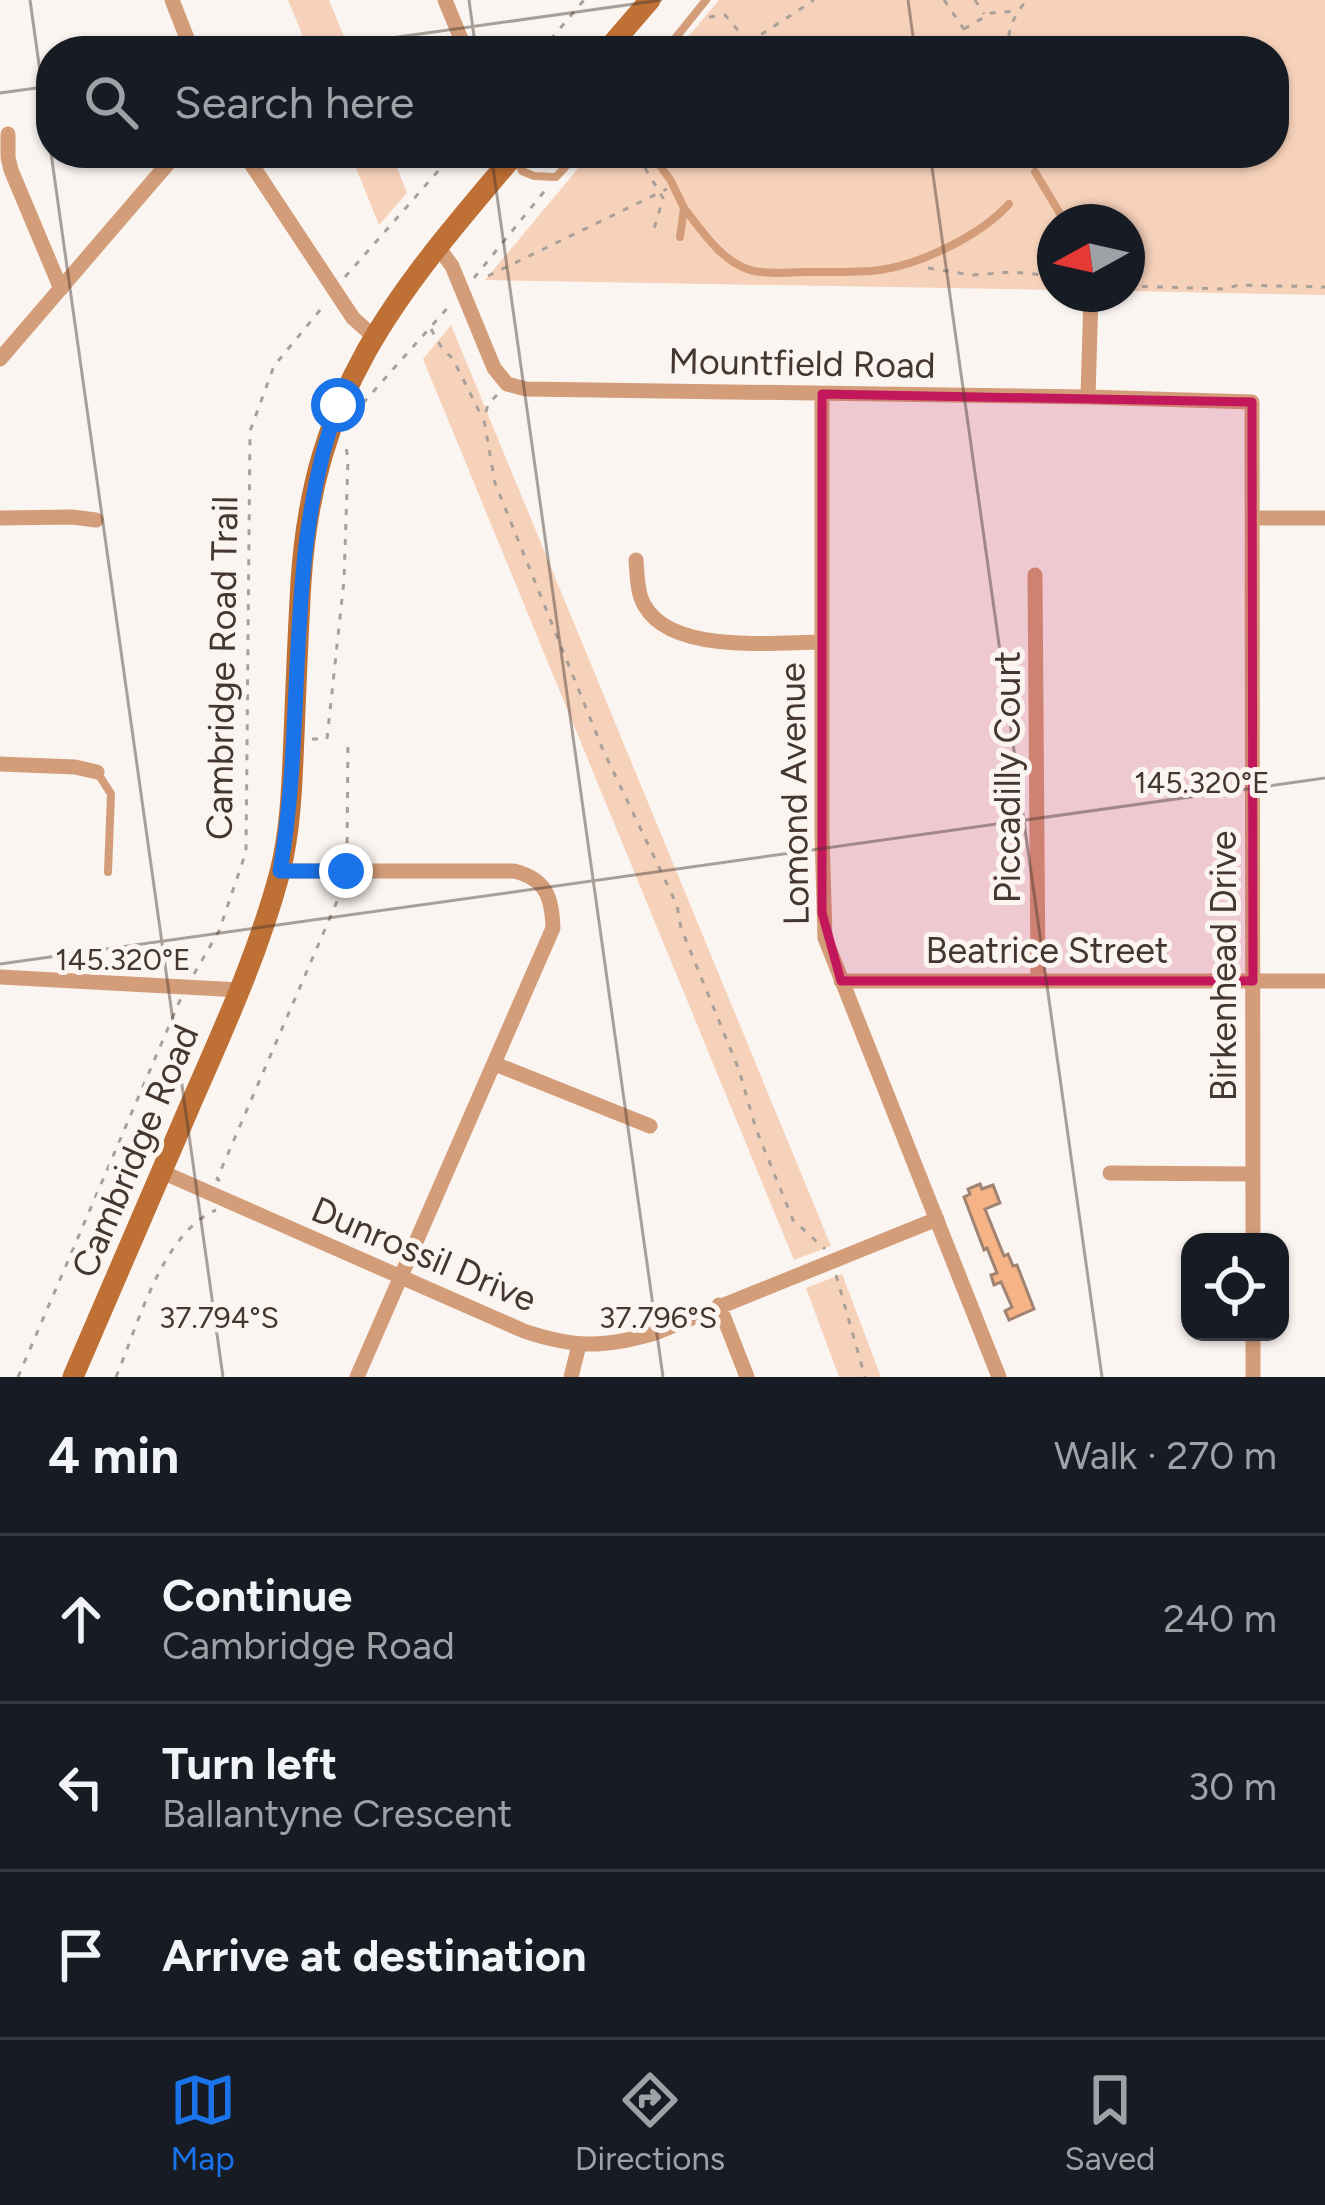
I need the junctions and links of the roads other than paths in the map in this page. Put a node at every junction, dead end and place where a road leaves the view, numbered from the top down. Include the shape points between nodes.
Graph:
1 (172, 0) edge
2 (445, 0) edge
3 (650, 0) edge
4 (706, 0) edge
5 (186, 36) edge
6 (460, 36) edge
7 (619, 36) edge
8 (677, 36) edge
9 (8, 134) dead end
10 (164, 168) edge
11 (254, 168) edge
12 (503, 168) edge
13 (521, 168) edge
14 (564, 168) edge
15 (661, 168) edge
16 (1035, 172) dead end
17 (1009, 204) dead end
18 (1054, 204) edge
19 (684, 208) junction
20 (680, 237) dead end
21 (438, 247) junction
22 (61, 289) junction
23 (1090, 312) edge
24 (374, 336) junction
25 (0, 359) edge
26 (822, 394) junction
27 (1088, 397) junction
28 (1252, 402) joint
29 (0, 518) edge
30 (1253, 518) junction
31 (1325, 518) edge
32 (96, 520) dead end
33 (636, 560) dead end
34 (1035, 574) dead end
35 (822, 642) junction
36 (0, 764) edge
37 (97, 772) joint
38 (280, 871) junction
39 (108, 872) dead end
40 (0, 977) edge
41 (1038, 979) junction
42 (841, 981) junction
43 (1253, 981) junction
44 (1325, 981) edge
45 (240, 990) junction
46 (496, 1064) junction
47 (650, 1126) dead end
48 (162, 1172) junction
49 (1110, 1173) dead end
50 (1253, 1174) junction
51 (937, 1219) junction
52 (1253, 1233) edge
53 (401, 1277) junction
54 (718, 1305) junction
55 (1253, 1341) edge
56 (579, 1346) junction
57 (73, 1377) edge
58 (357, 1377) edge
59 (572, 1377) edge
60 (748, 1377) edge
61 (999, 1377) edge
62 (1253, 1377) edge

1 - 5 street
2 - 6 street
3 - 7 main road
4 - 8 lane
9 - 22 street via 11,170
10 - 22 street
11 - 24 street via 353,318
12 - 21 main road, Cambridge Road
13 - 14 lane via 556,177
15 - 19 lane
16 - 18 lane
17 - 19 lane via 964,241 902,265 844,272 752,271 728,258
19 - 20 lane
21 - 24 main road, Cambridge Road
21 - 26 street, Mountfield Road via 468,285 494,368 508,384
22 - 25 street
23 - 27 street
24 - 38 main road, Cambridge Road via 338,405 304,545
26 - 27 street, Mountfield Road
26 - 35 street, Lomond Avenue
27 - 28 street, Mountfield Road
28 - 30 street, Birkenhead Drive
29 - 32 street
30 - 31 street
30 - 43 street, Birkenhead Drive
33 - 35 street via 641,598 674,632 702,641
34 - 41 street, Piccadilly Court
35 - 42 street, Lomond Avenue via 822,913
36 - 37 street
37 - 39 lane via 111,794
38 - 45 main road, Cambridge Road
38 - 46 street via 530,875 553,906 553,928
40 - 45 street
41 - 42 street, Beatrice Street
41 - 43 street, Beatrice Street
42 - 51 street, Lomond Avenue
43 - 44 street, Beatrice Street
43 - 50 street, Birkenhead Drive
45 - 48 main road, Cambridge Road
46 - 47 street
46 - 53 street
48 - 53 street, Dunrossil Drive
48 - 57 main road, Cambridge Road
49 - 50 street
50 - 52 street, Birkenhead Drive
51 - 54 street, Dunrossil Drive
51 - 61 street, Lomond Avenue
53 - 56 street, Dunrossil Drive
53 - 58 street
54 - 56 street, Dunrossil Drive via 655,1334
54 - 60 street
55 - 62 street
56 - 59 street

